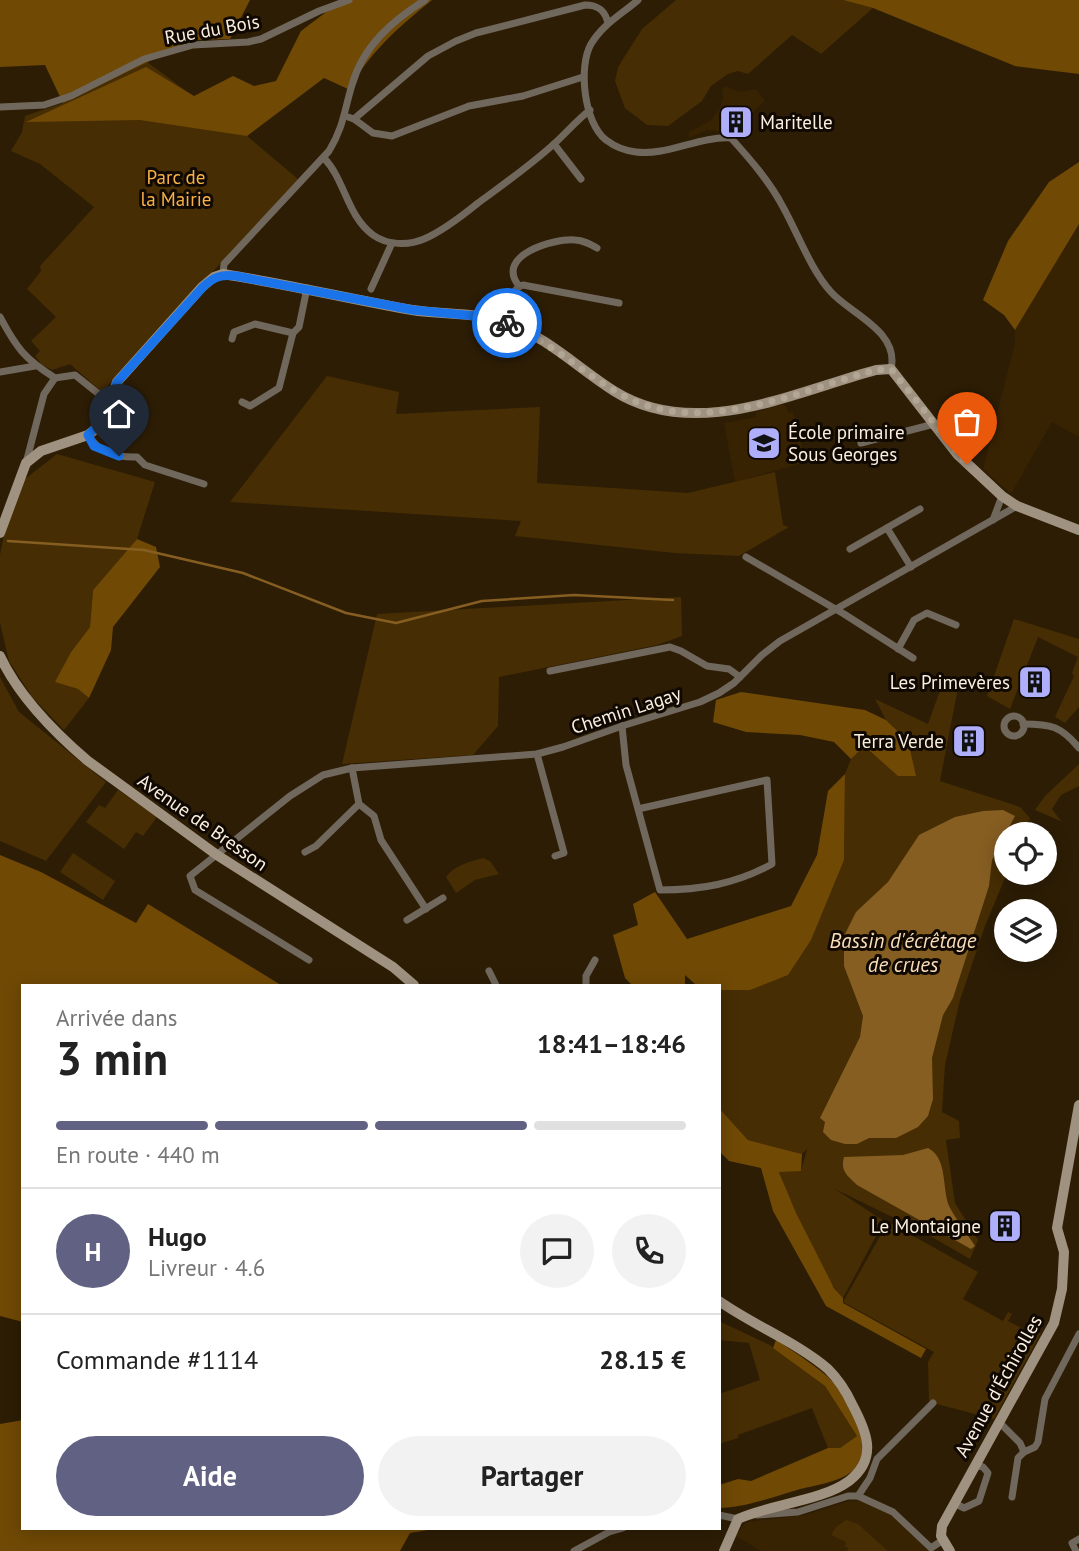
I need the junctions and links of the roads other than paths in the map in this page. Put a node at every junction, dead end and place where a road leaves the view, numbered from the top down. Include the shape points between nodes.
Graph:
1 (349, 0) edge
2 (425, 0) edge
3 (638, 0) edge
4 (608, 23) junction
5 (583, 77) junction
6 (0, 107) edge
7 (590, 110) junction
8 (345, 116) junction
9 (354, 119) junction
10 (554, 144) junction
11 (324, 158) junction
12 (581, 179) dead end
13 (393, 243) junction
14 (597, 248) dead end
15 (223, 274) junction
16 (519, 286) junction
17 (307, 288) junction
18 (371, 289) dead end
19 (619, 303) dead end
20 (0, 317) edge
21 (508, 323) junction
22 (293, 333) junction
23 (232, 339) dead end
24 (36, 365) junction
25 (891, 369) junction
26 (0, 372) edge
27 (55, 378) junction
28 (242, 402) dead end
29 (110, 403) junction
30 (934, 424) junction
31 (859, 432) dead end
32 (88, 435) junction
33 (26, 463) junction
34 (204, 484) dead end
35 (1002, 496) junction
36 (1017, 506) junction
37 (920, 509) dead end
38 (993, 521) junction
39 (887, 528) junction
40 (1079, 530) edge
41 (0, 533) edge
42 (850, 549) dead end
43 (746, 556) dead end
44 (911, 567) junction
45 (835, 610) junction
46 (956, 625) dead end
47 (898, 649) junction
48 (0, 656) edge
49 (913, 658) dead end
50 (550, 671) dead end
51 (740, 677) junction
52 (1024, 724) dead end
53 (622, 726) junction
54 (1079, 748) edge
55 (537, 754) junction
56 (352, 768) junction
57 (359, 804) junction
58 (638, 809) junction
59 (305, 852) dead end
60 (217, 855) junction
61 (555, 856) dead end
62 (443, 898) dead end
63 (426, 909) junction
64 (407, 920) dead end
65 (309, 960) dead end
66 (595, 960) dead end
67 (489, 971) dead end
68 (413, 984) edge
69 (496, 984) edge
70 (586, 984) edge
71 (1079, 1105) edge
72 (1077, 1119) edge
73 (721, 1302) edge
74 (1079, 1334) edge
75 (933, 1403) dead end
76 (999, 1422) junction
77 (1024, 1452) junction
78 (975, 1465) junction
79 (858, 1496) junction
80 (1012, 1497) dead end
81 (954, 1503) junction
82 (750, 1514) junction
83 (721, 1515) edge
84 (738, 1519) junction
85 (616, 1530) edge
86 (1079, 1539) edge
87 (943, 1541) junction
88 (574, 1551) edge
89 (724, 1551) edge
90 (950, 1551) edge
91 (1076, 1551) edge

1 - 6 street, Rue du Bois via 261,39 193,44 144,58 44,105
2 - 8 street via 375,40 356,71
3 - 4 street
4 - 5 street via 591,45
4 - 9 street via 600,8 585,5 466,36 429,56
5 - 7 street
5 - 9 street via 523,96 469,106 392,136 373,133
7 - 10 street
7 - 25 street via 604,139 635,152 731,138 781,203 824,283 881,334 893,361
8 - 9 street
8 - 11 street
10 - 12 street
10 - 13 street via 426,239
11 - 13 street via 362,224
11 - 15 street via 229,258
13 - 18 street
14 - 16 street via 573,239 523,254 515,264
15 - 17 street
15 - 29 street via 202,288 117,382
16 - 19 street
16 - 21 street via 513,293
17 - 21 street
17 - 22 street via 299,327
20 - 24 street via 13,342
21 - 25 street via 534,334 615,391 663,411 703,414 734,410
22 - 23 street via 255,324 234,332
22 - 28 street via 279,388 250,406
24 - 26 street
24 - 27 street
25 - 30 street
27 - 29 street via 75,376
27 - 33 street via 44,394
29 - 32 street via 105,419
30 - 31 street via 862,443
30 - 35 street
32 - 33 street via 41,450
32 - 34 street via 94,446 123,458 137,457 145,465
33 - 41 street
35 - 36 street
35 - 38 street
36 - 38 street, Chemin Lagay
36 - 40 street
37 - 39 street
38 - 44 street, Chemin Lagay
39 - 42 street
39 - 44 street
43 - 45 street
44 - 45 street, Chemin Lagay
45 - 47 street
45 - 51 street, Chemin Lagay via 779,641
46 - 47 street via 927,613 914,620
47 - 49 street
48 - 60 street, Avenue de Bresson via 18,688 73,748
50 - 51 street via 670,647
51 - 53 street, Chemin Lagay via 700,702
52 - 54 street via 1051,725
53 - 55 street, Chemin Lagay
53 - 58 street
55 - 56 street, Chemin Lagay
55 - 61 street via 564,853
56 - 57 street
56 - 60 street, Chemin Lagay via 323,775 290,796
57 - 59 street
57 - 63 street via 374,816 381,840
58 - 58 street via 767,780 772,864 731,882 660,890
60 - 65 street, Chemin Lagay via 190,876 195,890
60 - 68 street, Avenue de Bresson
62 - 63 street
63 - 64 street
66 - 70 street
67 - 69 street
71 - 72 street, Avenue d'Échirolles
72 - 76 street, Avenue d'Échirolles via 1057,1228 1064,1252 1060,1304 1051,1330
73 - 82 street via 828,1370 846,1392 867,1436 862,1466 848,1482
74 - 77 street via 1045,1399 1038,1442
75 - 79 street via 877,1459
76 - 77 street
76 - 78 street, Avenue d'Échirolles
77 - 80 street via 1018,1458
78 - 81 street, Avenue d'Échirolles
78 - 81 street via 988,1473 979,1501 964,1508
79 - 82 street via 798,1512
79 - 87 street via 893,1511 931,1548
81 - 87 street, Avenue d'Échirolles via 942,1526
82 - 84 street
83 - 84 street
84 - 89 street
85 - 88 street
86 - 91 street via 1072,1543
87 - 90 street

